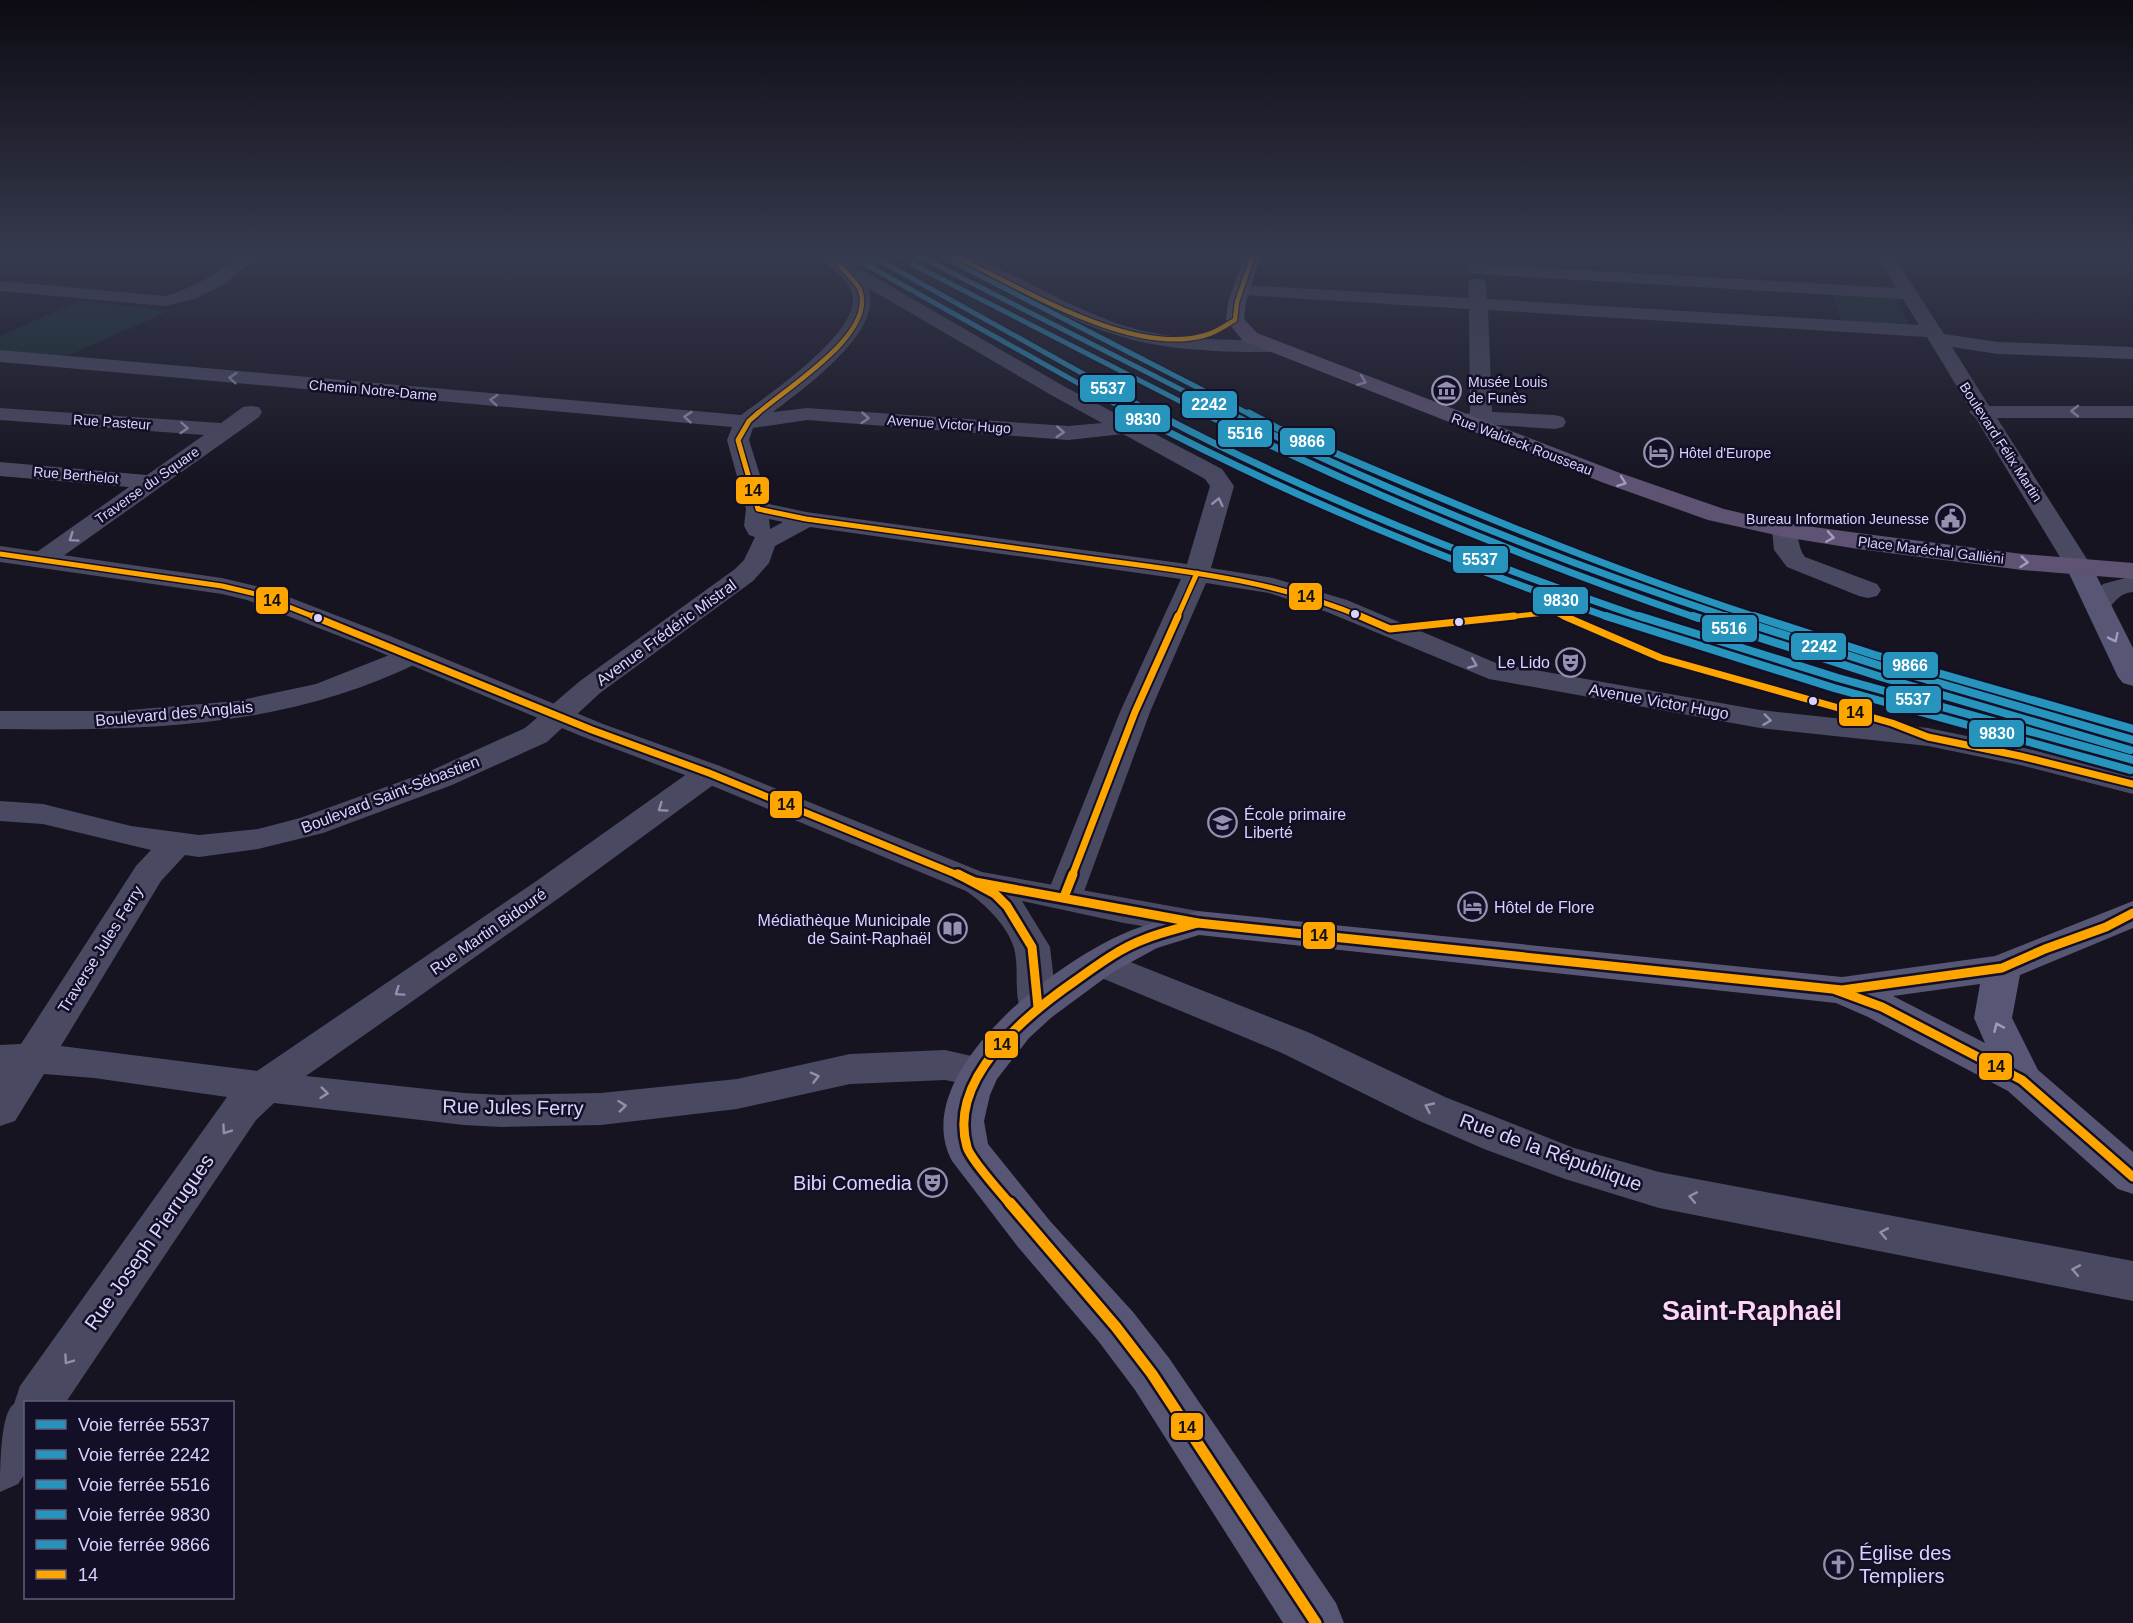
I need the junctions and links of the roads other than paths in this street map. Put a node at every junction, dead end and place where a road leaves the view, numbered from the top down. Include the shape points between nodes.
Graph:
1 (851, 331) edge
2 (954, 331) edge
3 (1121, 331) edge
4 (1218, 331) edge
5 (1244, 331) edge
6 (1478, 331) edge
7 (1860, 331) edge
8 (1932, 331) edge
9 (1935, 336) junction
10 (1174, 340) junction
11 (1268, 346) junction
12 (2133, 353) edge
13 (0, 356) edge
14 (780, 395) junction
15 (251, 412) dead end
16 (1980, 412) junction
17 (2133, 412) edge
18 (0, 414) edge
19 (807, 414) junction
20 (1473, 419) junction
21 (746, 422) junction
22 (1555, 422) dead end
23 (1124, 427) junction
24 (223, 430) junction
25 (0, 469) edge
26 (152, 482) junction
27 (758, 509) junction
28 (806, 519) junction
29 (1752, 523) joint
30 (1784, 530) junction
31 (764, 542) junction
32 (0, 554) edge
33 (43, 559) junction
34 (2079, 567) junction
35 (2133, 572) edge
36 (1197, 573) junction
37 (2133, 584) edge
38 (1868, 590) dead end
39 (2098, 605) junction
40 (412, 656) junction
41 (2133, 677) edge
42 (558, 716) junction
43 (0, 720) edge
44 (709, 773) junction
45 (2133, 783) edge
46 (0, 811) edge
47 (176, 844) junction
48 (975, 882) junction
49 (1064, 897) junction
50 (2133, 913) edge
51 (1197, 923) junction
52 (1100, 963) junction
53 (2002, 968) junction
54 (1842, 990) junction
55 (1038, 1007) junction
56 (16, 1059) edge
57 (980, 1072) junction
58 (2022, 1080) junction
59 (265, 1087) junction
60 (0, 1110) edge
61 (2133, 1177) edge
62 (2133, 1281) edge
63 (39, 1401) edge
64 (24, 1426) edge
65 (0, 1467) edge
66 (1317, 1623) edge

1 - 14 street
2 - 23 street
3 - 10 street
4 - 10 street
5 - 11 main road, Rue Waldeck Rousseau
6 - 20 street
7 - 9 street
8 - 9 street, Boulevard Félix Martin
9 - 12 street via 1998,348
9 - 16 street, Boulevard Félix Martin
10 - 11 street
11 -> 20 main road, Rue Waldeck Rousseau
21 -> 13 street, Chemin Notre-Dame
14 - 19 street
14 - 21 street
15 - 24 street, Traverse du Square
17 -> 16 street
16 - 34 street, Boulevard Félix Martin
18 -> 24 street, Rue Pasteur
19 - 21 street
19 -> 23 street, Avenue Victor Hugo via 1068,433
20 - 22 street
20 -> 29 main road, Rue Waldeck Rousseau via 1684,505
21 - 27 street via 738,440
36 -> 23 street via 1222,486 1215,474
24 - 26 street, Traverse du Square
25 - 26 street, Rue Berthelot
26 -> 33 street, Traverse du Square
27 - 28 street, Avenue Victor Hugo
27 - 31 street via 756,526
28 - 31 street
28 - 36 street, Avenue Victor Hugo
29 - 30 main road, Place Maréchal Galliéni
30 -> 34 main road, Place Maréchal Galliéni
30 - 38 street via 1787,550 1796,562
31 - 42 street, Avenue Frédéric Mistral via 756,563 744,575 590,687
32 - 33 street
33 - 40 street via 256,594
34 - 35 main road, Place Maréchal Galliéni
34 - 39 main road
36 -> 45 street, Avenue Victor Hugo via 1273,586 1326,603 1489,670 1760,719 1928,737
36 - 49 street via 1135,712
37 - 39 street via 2115,586
39 -> 41 main road
40 - 42 street
40 - 43 street, Boulevard des Anglais via 362,679 314,694 228,710 123,720
42 - 44 street
42 - 47 street, Boulevard Saint-Sébastien via 536,735 502,752 311,826 227,844
44 - 48 street
44 -> 59 street, Rue Martin Bidouré
46 - 47 street, Boulevard Saint-Sébastien via 43,814
47 - 56 street, Traverse Jules Ferry via 147,874
48 - 49 street
48 - 55 street via 1007,906 1032,947
49 - 51 street
50 - 53 main road
51 - 52 main road via 1144,939
51 - 54 main road
52 - 55 main road
62 -> 52 street, Rue de la République via 1659,1190 1595,1171 1499,1137 1296,1042
53 - 54 main road
58 -> 53 main road via 1994,1018
54 - 58 main road
55 - 57 main road via 1015,1028
56 - 59 street, Rue Jules Ferry via 94,1063
56 - 60 street
59 -> 57 street, Rue Jules Ferry via 464,1109 590,1109 737,1094 850,1069 945,1065
57 - 66 main road via 963,1121 967,1149 1152,1374
58 - 61 main road
59 -> 63 street, Rue Joseph Pierrugues via 241,1109
64 - 65 street

